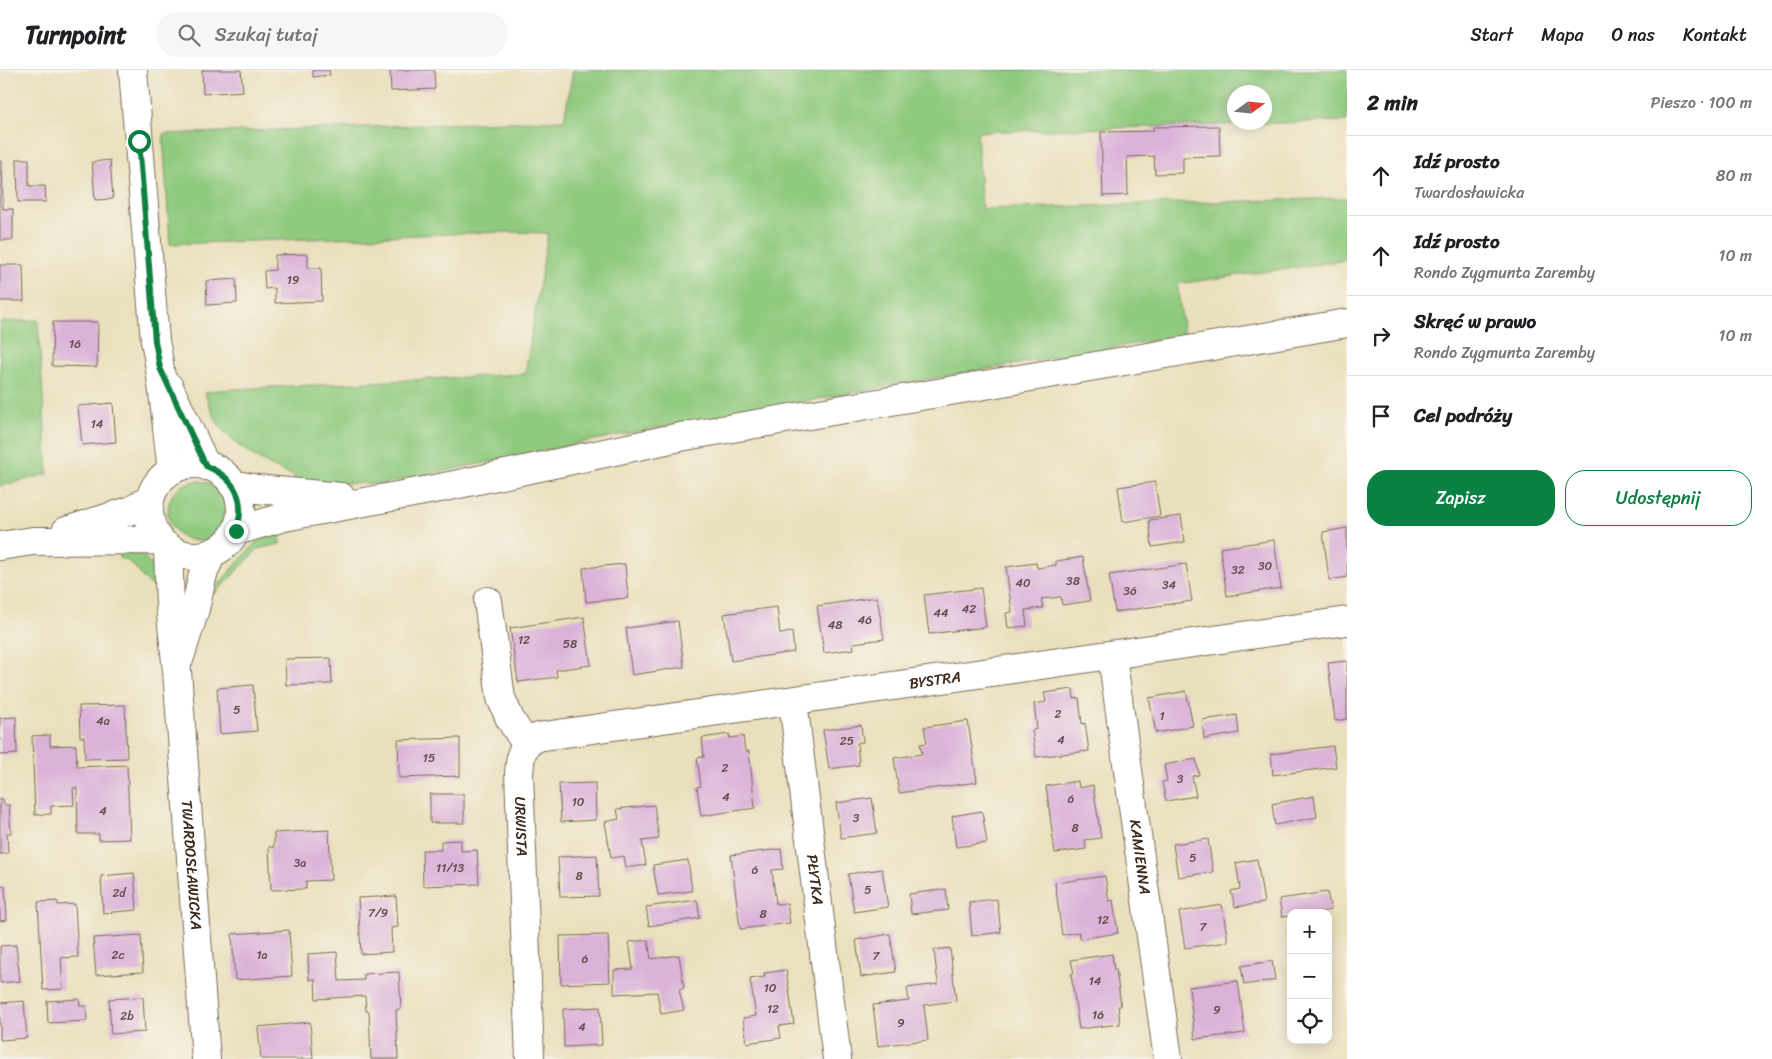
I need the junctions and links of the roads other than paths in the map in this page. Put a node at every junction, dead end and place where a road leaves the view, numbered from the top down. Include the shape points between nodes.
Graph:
1 (133, 70) edge
2 (1347, 323) edge
3 (160, 368) junction
4 (206, 466) junction
5 (172, 470) junction
6 (232, 484) junction
7 (385, 498) junction
8 (150, 499) junction
9 (236, 531) junction
10 (33, 541) junction
11 (164, 543) junction
12 (0, 546) edge
13 (212, 553) junction
14 (488, 601) dead end
15 (1347, 621) edge
16 (1112, 655) junction
17 (177, 671) junction
18 (793, 701) junction
19 (526, 744) junction
20 (206, 1059) edge
21 (530, 1059) edge
22 (837, 1059) edge
23 (1168, 1059) edge

1 - 3 street via 154,333
2 - 7 street via 680,437
3 - 4 street
3 - 5 street
4 - 5 street via 189,465
4 - 6 street
5 - 8 street via 159,482
6 - 7 street via 333,497
6 - 9 street via 241,510
7 - 9 street via 284,517
8 - 10 street via 110,518
8 - 11 street via 152,528
9 - 13 street via 224,546
10 - 11 street
10 - 12 street
11 - 13 street via 189,556
11 - 17 street, TWARDOSŁAWICKA
13 - 17 street, TWARDOSŁAWICKA via 203,574
14 - 19 street via 501,698
15 - 16 street, BYSTRA
16 - 18 street, BYSTRA
16 - 23 street, KAMIENNA
17 - 20 street, TWARDOSŁAWICKA
18 - 19 street, BYSTRA via 538,737
18 - 22 street, PŁYTKA
19 - 21 street, URWISTA via 519,774

